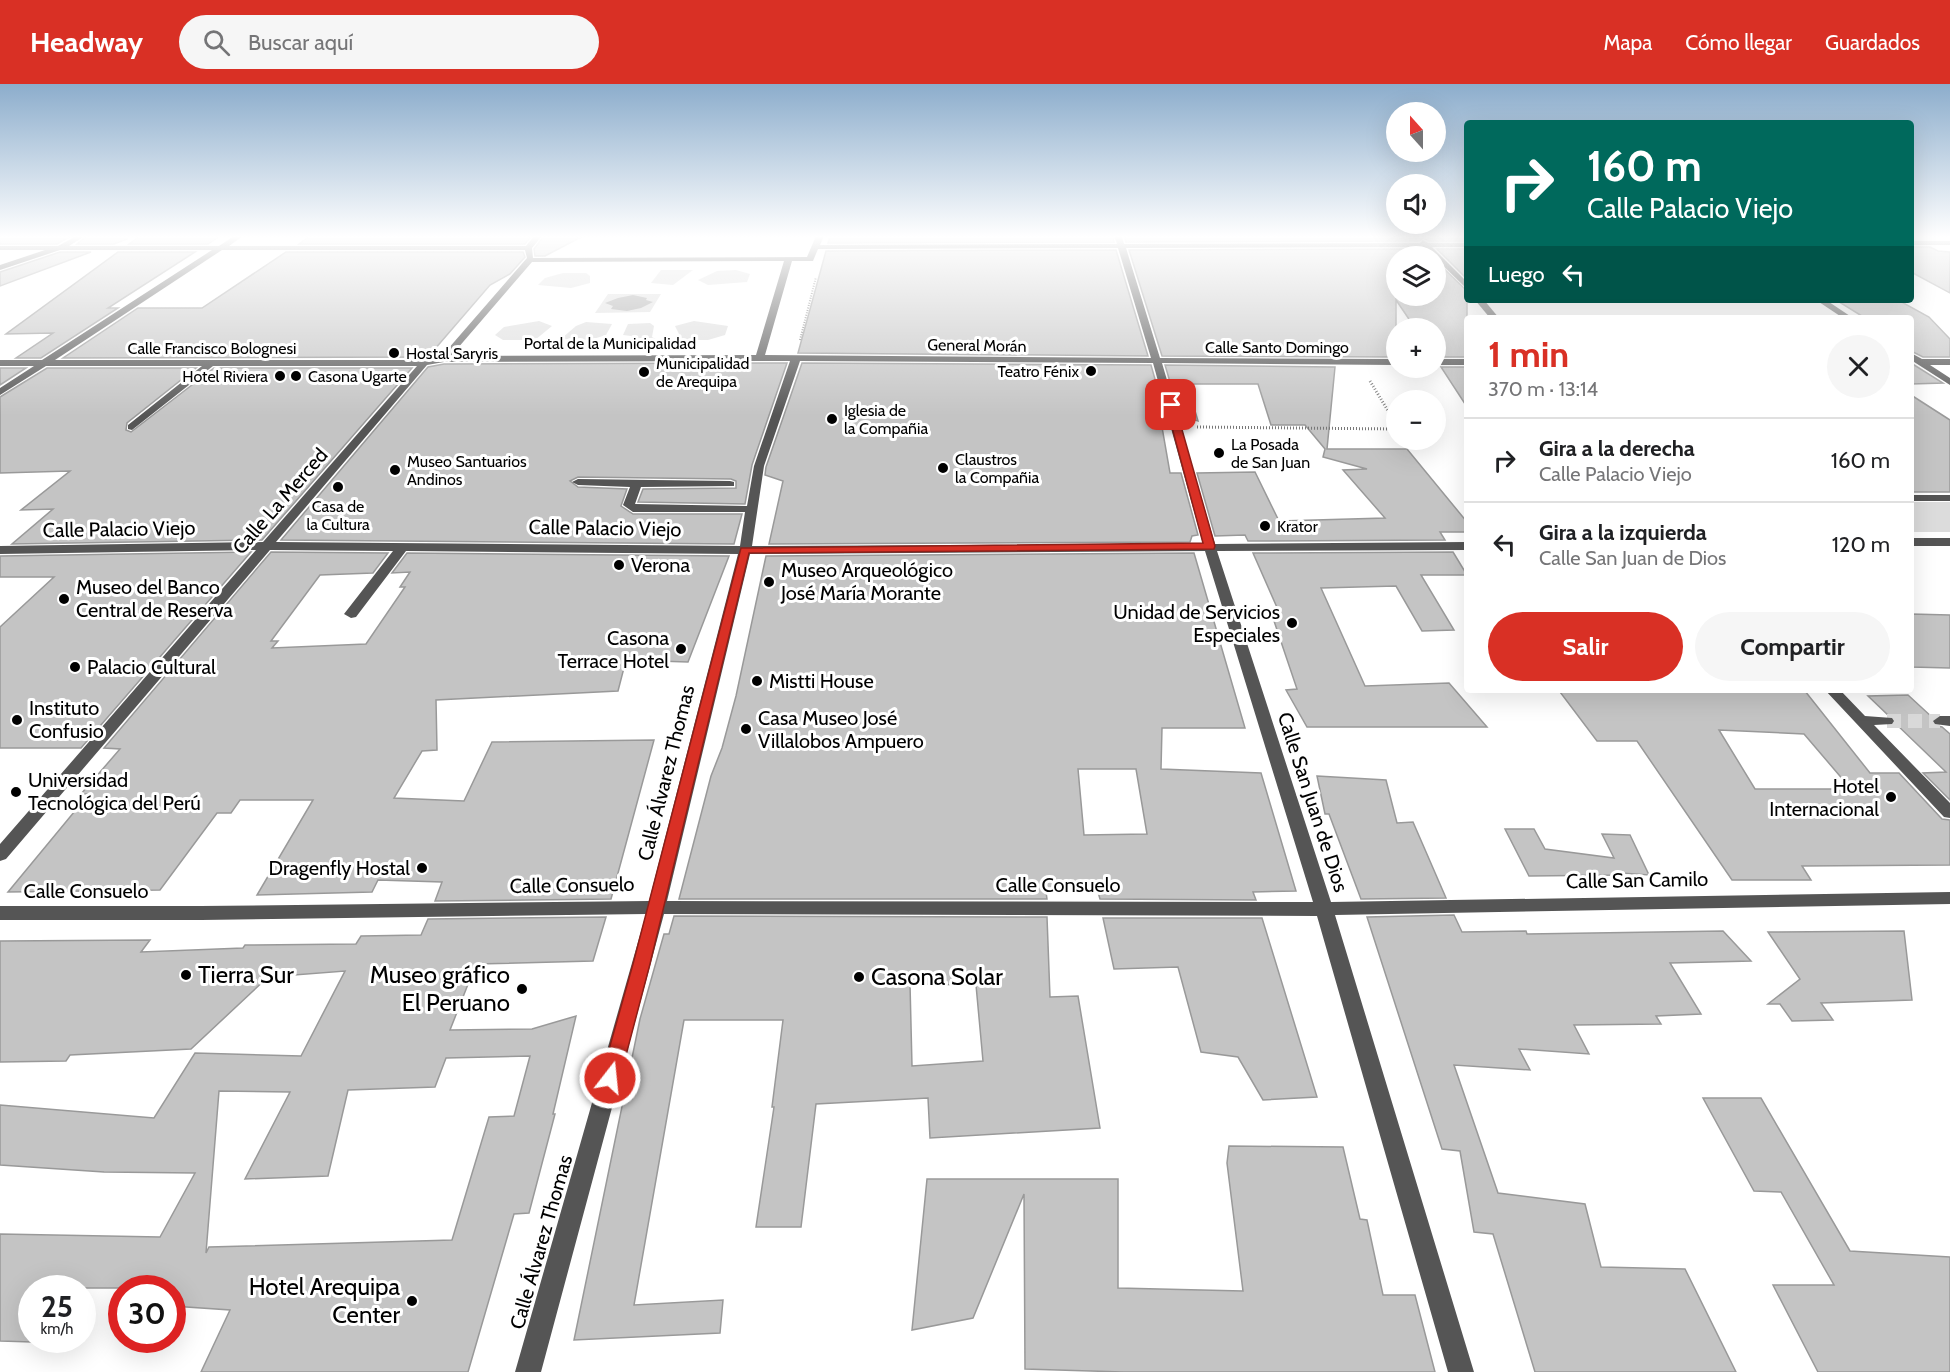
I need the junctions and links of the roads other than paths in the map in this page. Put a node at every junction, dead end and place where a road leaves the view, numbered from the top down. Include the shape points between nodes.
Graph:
1 (147, 296) edge
2 (498, 296) edge
3 (778, 296) edge
4 (1137, 296) edge
5 (1482, 303) edge
6 (1825, 303) edge
7 (1492, 315) edge
8 (1845, 315) edge
9 (761, 353) junction
10 (447, 355) junction
11 (796, 358) junction
12 (1157, 362) junction
13 (1386, 362) edge
14 (1446, 362) edge
15 (1464, 362) edge
16 (1916, 362) edge
17 (1950, 362) edge
18 (0, 363) edge
19 (44, 363) junction
20 (211, 363) junction
21 (424, 363) junction
22 (1950, 382) edge
23 (0, 392) edge
24 (132, 427) dead end
25 (578, 482) dead end
26 (637, 484) junction
27 (730, 484) dead end
28 (1914, 498) edge
29 (1950, 498) edge
30 (751, 509) junction
31 (1914, 542) edge
32 (1950, 542) edge
33 (266, 546) junction
34 (404, 546) junction
35 (1210, 546) junction
36 (1464, 546) edge
37 (0, 550) edge
38 (745, 550) junction
39 (351, 614) dead end
40 (1835, 693) edge
41 (1859, 720) junction
42 (1887, 721) tunnel mouth
43 (1950, 813) edge
44 (0, 855) edge
45 (1950, 898) edge
46 (655, 907) junction
47 (1324, 909) junction
48 (0, 914) edge
49 (528, 1372) edge
50 (1461, 1372) edge

1 - 19 street
2 - 10 street
3 - 9 street
4 - 12 street, Calle San Juan de Dios
5 - 7 street
6 - 8 street
9 - 10 street, Portal de la Municipalidad
9 - 11 street, Portal de la Municipalidad
10 - 21 street, Portal de la Municipalidad
11 - 12 street, General Morán
11 - 30 street, Calle Álvarez Thomas via 759,466
12 - 13 street, Calle Santo Domingo
12 - 35 street, Calle San Juan de Dios
14 - 15 street
16 - 17 street
16 - 22 street
18 - 19 street, Calle Francisco Bolognesi
19 - 20 street, Calle Francisco Bolognesi
19 - 23 street
20 - 21 street, Calle Francisco Bolognesi
20 - 24 street
21 - 33 street, Calle La Merced
25 - 26 street
26 - 27 street
26 - 30 street via 630,498 633,508
28 - 29 street
30 - 38 street, Calle Álvarez Thomas
31 - 32 street
33 - 34 street, Calle Palacio Viejo
33 - 37 street, Calle Palacio Viejo
33 - 44 street, Calle La Merced
34 - 38 street, Calle Palacio Viejo
34 - 39 street
35 - 36 street, Calle Palacio Viejo
35 - 38 street, Calle Palacio Viejo
35 - 47 street, Calle San Juan de Dios
38 - 46 street, Calle Álvarez Thomas
40 - 41 street
41 - 42 street
41 - 43 street
45 - 47 street, Calle San Camilo
46 - 47 street, Calle Consuelo
46 - 48 street, Calle Consuelo via 205,907
46 - 49 street, Calle Álvarez Thomas
47 - 50 street, Calle San Juan de Dios

